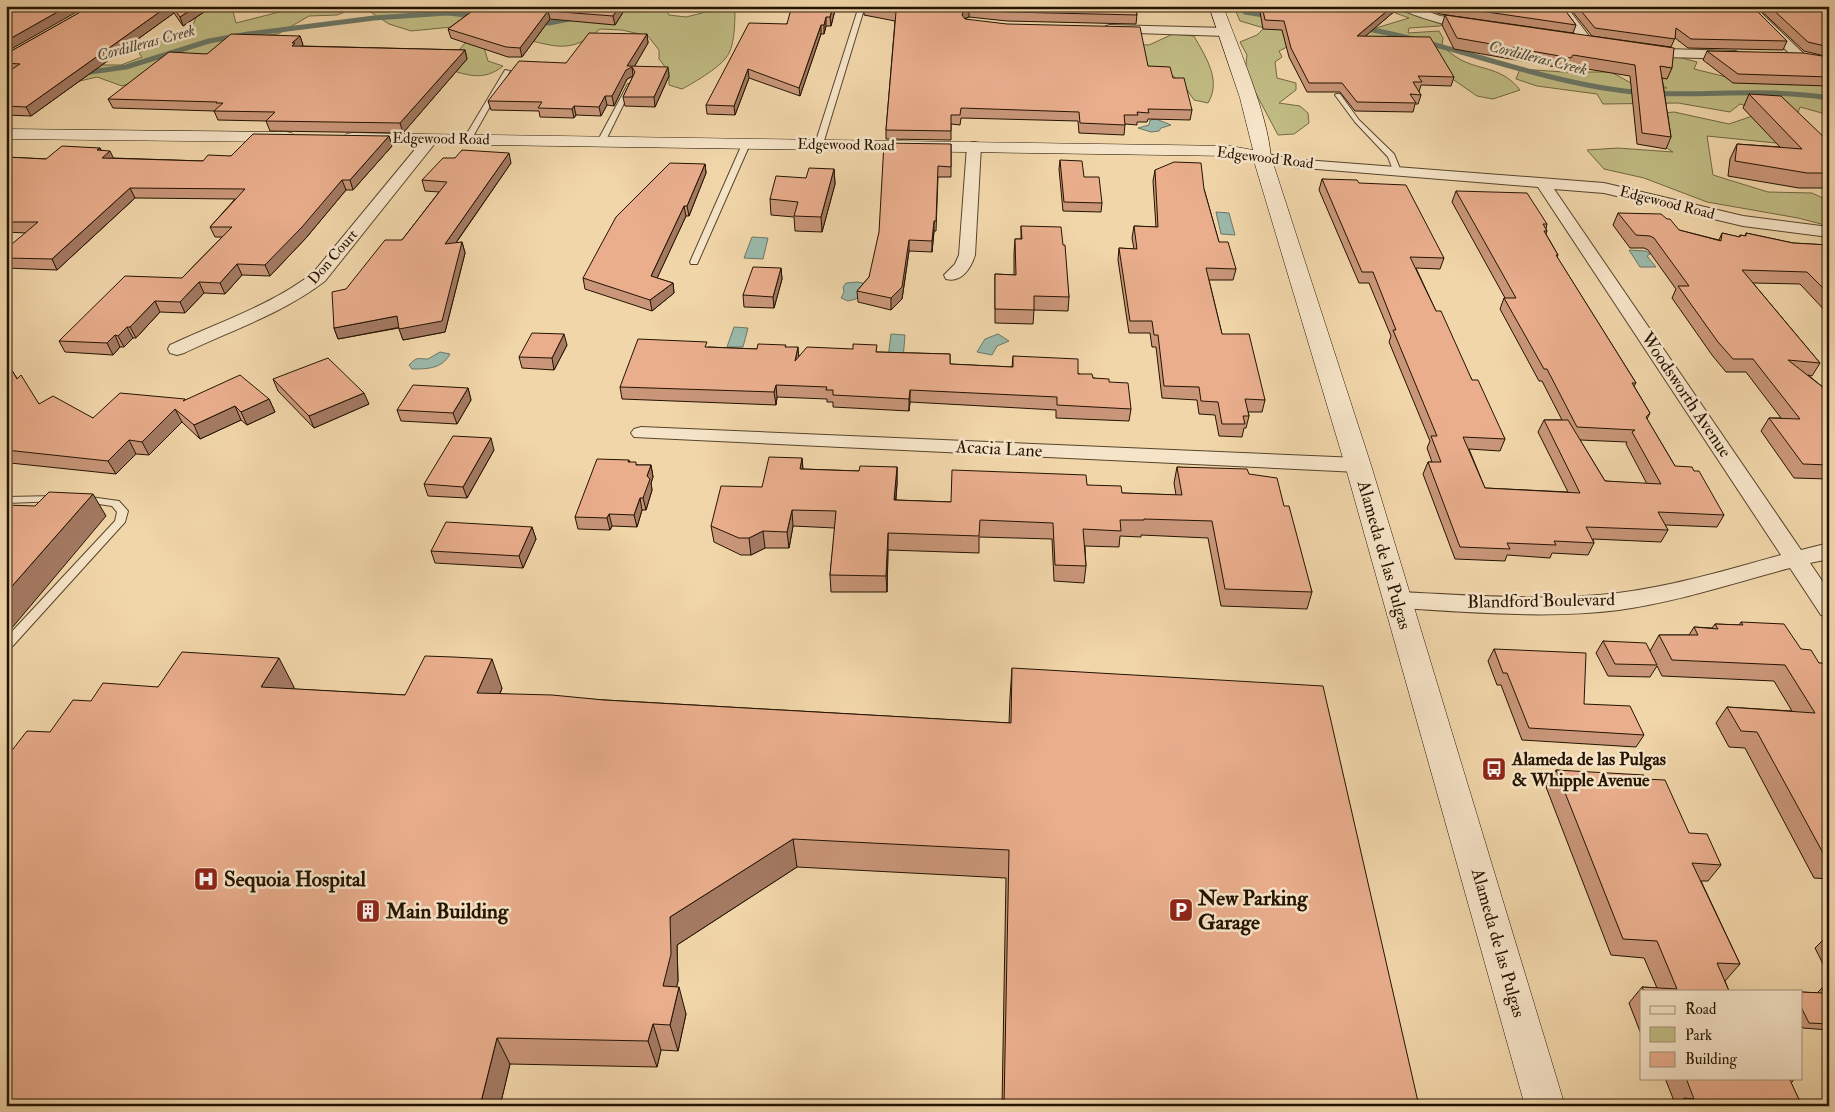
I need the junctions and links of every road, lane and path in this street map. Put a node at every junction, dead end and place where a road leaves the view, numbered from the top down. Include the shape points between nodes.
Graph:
1 (862, 6) edge
2 (1216, 6) edge
3 (1401, 6) edge
4 (1560, 6) edge
5 (1746, 6) edge
6 (1487, 26) edge
7 (1094, 29) edge
8 (1226, 32) junction
9 (1566, 37) edge
10 (1630, 48) edge
11 (1751, 55) edge
12 (1780, 56) edge
13 (1799, 56) junction
14 (1814, 58) edge
15 (507, 71) dead end
16 (632, 80) edge
17 (1338, 96) edge
18 (6, 134) edge
19 (304, 138) edge
20 (334, 138) edge
21 (431, 139) junction
22 (467, 140) junction
23 (602, 142) junction
24 (746, 144) junction
25 (819, 144) junction
26 (974, 146) junction
27 (1262, 157) junction
28 (1397, 171) junction
29 (1542, 182) junction
30 (1829, 232) edge
31 (694, 262) dead end
32 (952, 275) dead end
33 (177, 349) dead end
34 (641, 433) dead end
35 (1358, 465) junction
36 (6, 500) edge
37 (1829, 551) edge
38 (1796, 558) junction
39 (1398, 600) junction
40 (1829, 609) edge
41 (6, 646) edge
42 (1545, 1106) edge

1 - 25 lane
2 - 8 main road, Alameda de las Pulgas
3 - 6 street via 1438,19
4 - 9 street via 1590,41
5 - 13 street
7 - 8 street
8 - 27 main road, Alameda de las Pulgas via 1261,143
10 - 11 street via 1666,54
12 - 13 street
13 - 14 street
15 - 22 lane
16 - 23 lane
17 - 28 lane via 1391,156
18 - 19 main road
20 - 21 main road, Edgewood Road
21 - 22 main road, Edgewood Road
21 - 33 street, Don Court via 319,277 262,313
22 - 23 main road, Edgewood Road
23 - 24 main road, Edgewood Road
24 - 25 main road, Edgewood Road
24 - 31 lane
25 - 26 main road, Edgewood Road
26 - 27 main road, Edgewood Road via 1231,151
26 - 32 street via 967,255 963,266
27 - 28 street, Edgewood Road
27 - 35 main road, Alameda de las Pulgas
28 - 29 street, Edgewood Road
29 - 30 street, Edgewood Road via 1604,188 1742,221
29 - 38 street, Woodsworth Avenue
34 - 35 street, Acacia Lane
35 - 39 main road, Alameda de las Pulgas
36 - 41 lane via 91,499 115,503 123,511 120,522
37 - 38 street, Blandford Boulevard
38 - 39 street, Blandford Boulevard via 1647,597 1612,601 1510,604
38 - 40 street, Woodsworth Avenue
39 - 42 main road, Alameda de las Pulgas

